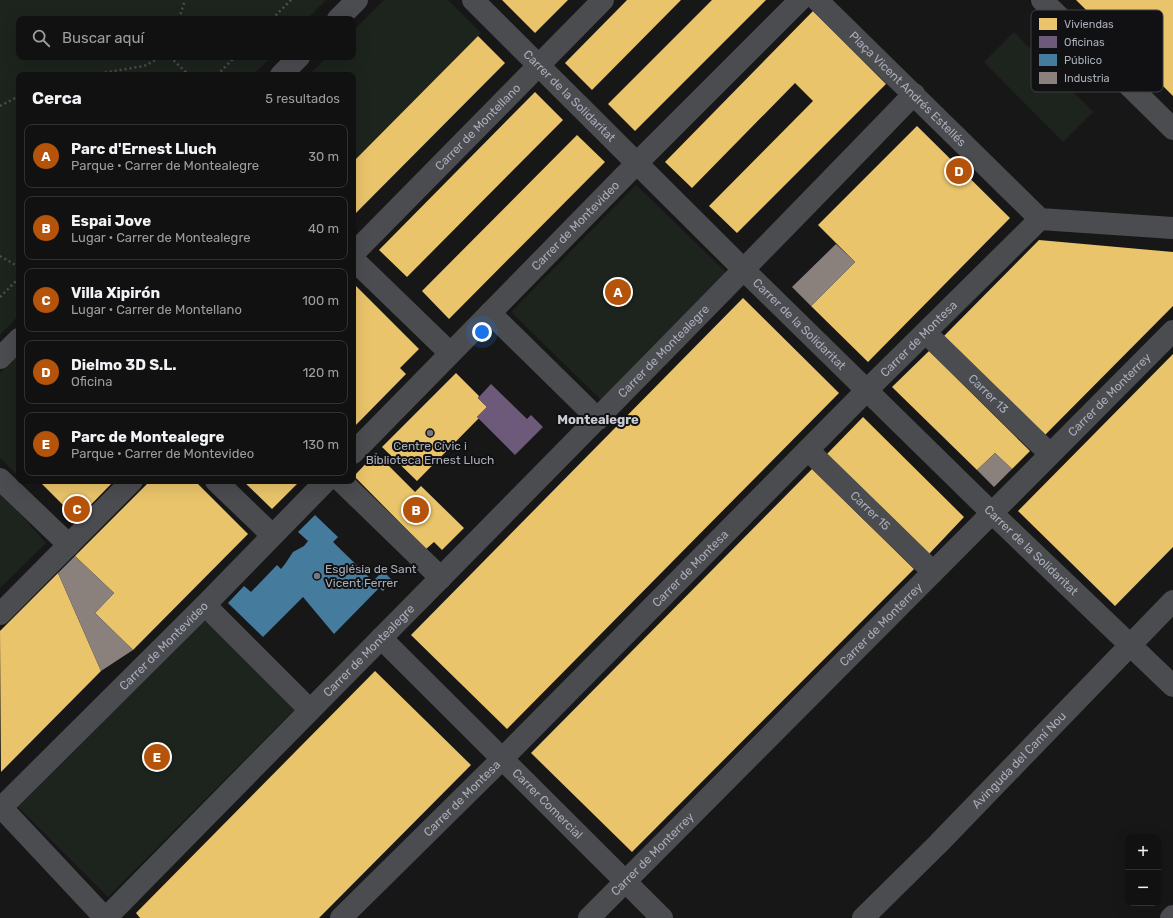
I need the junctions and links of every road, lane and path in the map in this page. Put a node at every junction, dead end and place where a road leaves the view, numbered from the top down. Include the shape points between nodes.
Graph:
1 (185, 0) edge
2 (291, 0) edge
3 (357, 0) edge
4 (473, 0) edge
5 (603, 0) edge
6 (800, 0) edge
7 (817, 0) edge
8 (1042, 0) edge
9 (1052, 10) edge
10 (180, 16) edge
11 (275, 16) edge
12 (341, 16) edge
13 (155, 60) edge
14 (173, 60) edge
15 (232, 60) edge
16 (296, 60) edge
17 (539, 65) junction
18 (108, 72) edge
19 (186, 72) edge
20 (221, 72) edge
21 (284, 72) edge
22 (1136, 92) edge
23 (914, 94) junction
24 (16, 98) edge
25 (0, 106) edge
26 (1173, 128) edge
27 (637, 163) junction
28 (1040, 219) junction
29 (1173, 228) edge
30 (356, 251) edge
31 (0, 256) edge
32 (356, 262) edge
33 (16, 265) edge
34 (744, 270) junction
35 (16, 281) edge
36 (0, 297) edge
37 (490, 313) junction
38 (1173, 331) edge
39 (926, 333) junction
40 (16, 342) edge
41 (450, 353) junction
42 (0, 358) edge
43 (867, 390) junction
44 (598, 419) junction
45 (356, 450) edge
46 (808, 450) junction
47 (1050, 454) junction
48 (0, 479) edge
49 (129, 484) edge
50 (219, 484) edge
51 (323, 484) edge
52 (344, 484) edge
53 (992, 513) junction
54 (272, 535) junction
55 (69, 545) junction
56 (933, 572) junction
57 (441, 578) junction
58 (1173, 601) edge
59 (205, 605) junction
60 (0, 614) edge
61 (381, 638) junction
62 (1130, 644) junction
63 (1173, 686) edge
64 (310, 710) junction
65 (503, 758) junction
66 (0, 808) edge
67 (626, 881) junction
68 (1173, 916) edge
69 (106, 918) edge
70 (341, 918) edge
71 (589, 918) edge
72 (662, 918) edge
73 (863, 918) edge
74 (1171, 918) edge

1 - 10 path
2 - 11 path
3 - 12 street
4 - 17 street, Carrer de la Solidaritat
5 - 17 street, Carrer de Montellano
6 - 27 street, Carrer de Montevideo
7 - 23 street, Plaça Vicent Andrés Estellés
8 - 9 street
13 - 18 path via 144,66
14 - 19 path
15 - 20 path
16 - 21 street
17 - 27 street, Carrer de la Solidaritat
17 - 30 street, Carrer de Montellano
22 - 26 street
23 - 28 street, Plaça Vicent Andrés Estellés
23 - 34 street, Carrer de Montealegre
24 - 25 path
27 - 34 street, Carrer de la Solidaritat
27 - 37 street, Carrer de Montevideo
28 - 29 street
28 - 39 street, Carrer de Montesa
31 - 33 path
32 - 41 street
34 - 43 street, Carrer de la Solidaritat
34 - 44 street, Carrer de Montealegre
35 - 36 path
37 - 41 street, Carrer de Montevideo
37 - 44 street
38 - 47 street, Carrer de Monterrey
39 - 43 street, Carrer de Montesa
39 - 47 street, Carrer 13
40 - 42 street
41 - 45 street, Carrer de Montevideo
43 - 46 street, Carrer de Montesa
43 - 53 street, Carrer de la Solidaritat
44 - 57 street, Carrer de Montealegre
46 - 56 street, Carrer 15
46 - 65 street, Carrer de Montesa
47 - 53 street, Carrer de Monterrey
48 - 55 street
49 - 55 street
50 - 54 street
51 - 54 street, Carrer de Montevideo
52 - 57 street
53 - 56 street, Carrer de Monterrey
53 - 62 street, Carrer de la Solidaritat
54 - 59 street, Carrer de Montevideo
55 - 60 street
56 - 67 street, Carrer de Monterrey
57 - 61 street, Carrer de Montealegre
58 - 62 street, Avinguda del Camí Nou
59 - 64 street
59 - 66 street, Carrer de Montevideo
61 - 64 street, Carrer de Montealegre
61 - 65 street, Carrer Comercial
62 - 63 street, Carrer de la Solidaritat
62 - 73 street, Avinguda del Camí Nou via 938,844
64 - 69 street, Carrer de Montealegre
65 - 67 street, Carrer Comercial
65 - 70 street, Carrer de Montesa
66 - 69 street
67 - 71 street, Carrer de Monterrey
67 - 72 street, Carrer Comercial
68 - 74 street

